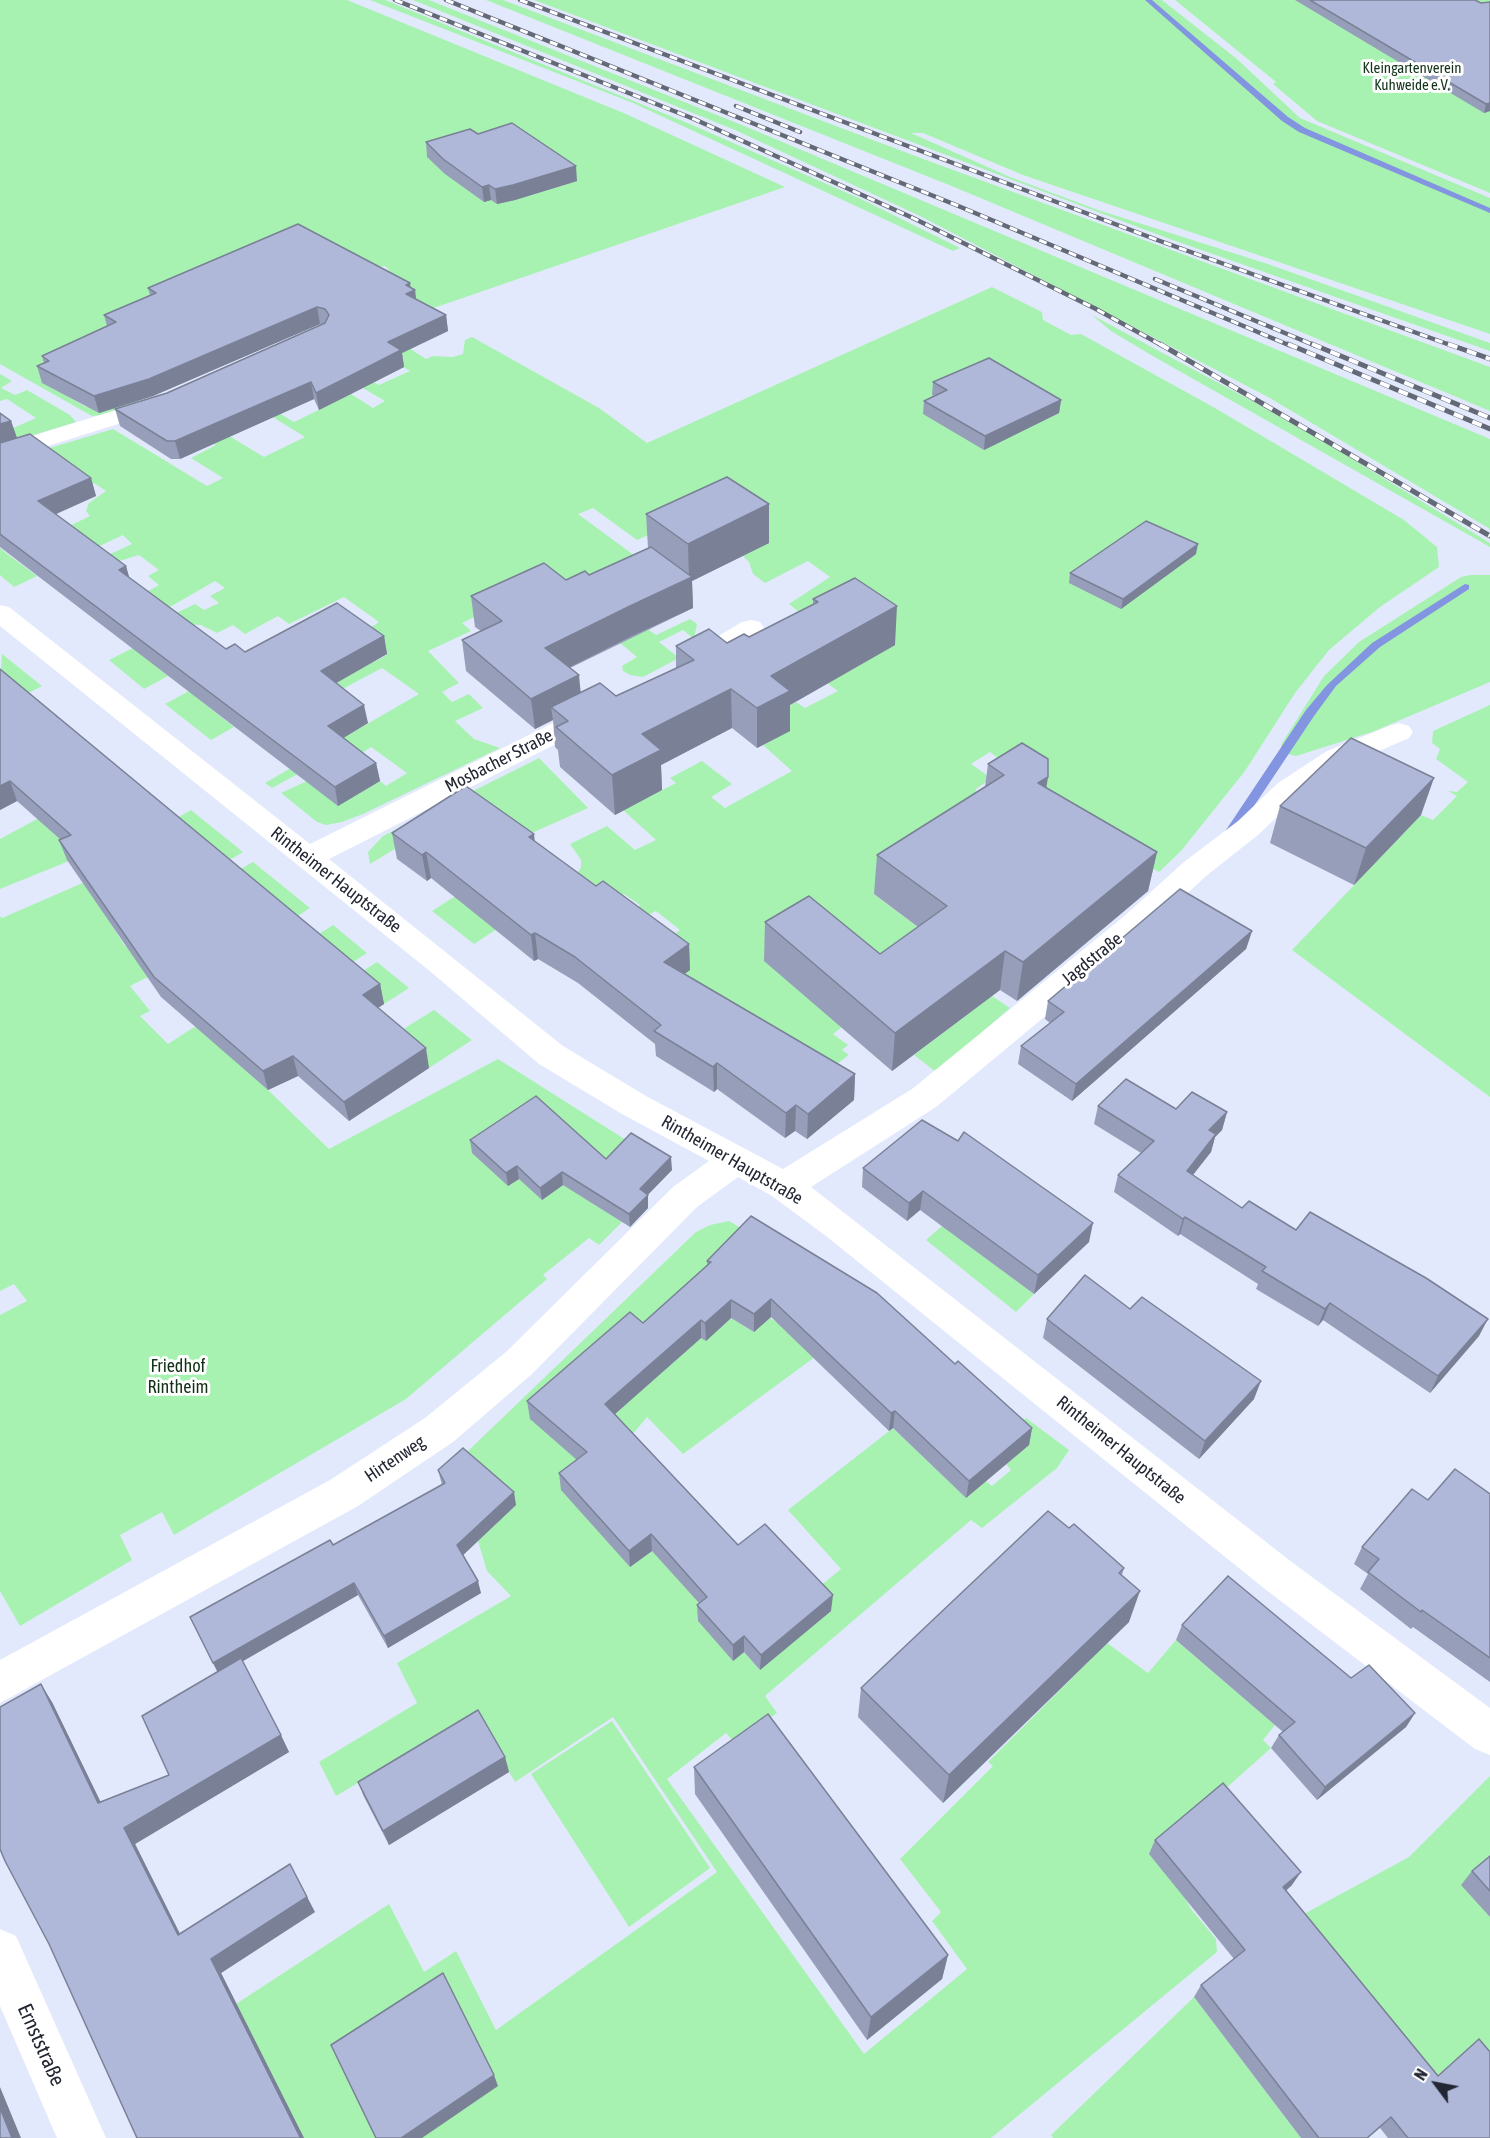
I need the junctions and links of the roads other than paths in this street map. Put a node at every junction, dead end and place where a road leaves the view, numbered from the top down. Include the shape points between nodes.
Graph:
1 (181, 395) edge
2 (0, 454) edge
3 (0, 612) edge
4 (751, 628) dead end
5 (671, 675) edge
6 (619, 701) edge
7 (1399, 732) dead end
8 (308, 857) junction
9 (736, 1160) junction
10 (784, 1186) junction
11 (0, 1683) edge
12 (1490, 1734) edge
13 (0, 1952) edge
14 (82, 2138) edge

1 - 2 street
3 - 8 street, Rintheimer Hauptstraße
4 - 5 street
6 - 8 street, Mosbacher Straße
7 - 10 street, Jagdstraße via 1337,758 1288,790 1133,926 924,1098
8 - 9 street, Rintheimer Hauptstraße via 551,1055 634,1106
9 - 10 street, Rintheimer Hauptstraße
9 - 11 street, Hirtenweg via 685,1197 519,1363 439,1430 344,1493
10 - 12 street, Rintheimer Hauptstraße via 1279,1576
13 - 14 street, Ernststraße

